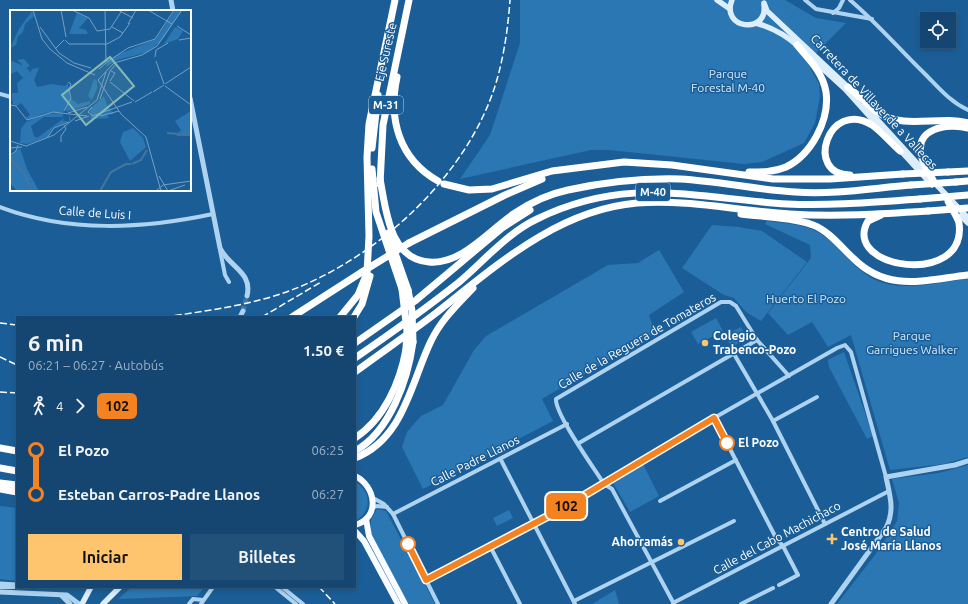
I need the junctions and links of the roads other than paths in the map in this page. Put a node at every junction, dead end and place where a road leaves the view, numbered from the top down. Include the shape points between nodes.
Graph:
1 (171, 0) edge
2 (395, 0) edge
3 (409, 0) edge
4 (717, 0) edge
5 (732, 0) edge
6 (805, 0) edge
7 (843, 0) edge
8 (850, 0) edge
9 (763, 2) edge
10 (730, 9) junction
11 (173, 10) edge
12 (833, 13) junction
13 (872, 19) junction
14 (756, 23) junction
15 (403, 31) junction
16 (797, 45) junction
17 (378, 85) junction
18 (848, 86) junction
19 (0, 94) edge
20 (10, 96) edge
21 (191, 103) edge
22 (968, 110) edge
23 (968, 123) edge
24 (968, 128) edge
25 (900, 150) junction
26 (573, 169) junction
27 (968, 170) edge
28 (712, 171) junction
29 (884, 176) junction
30 (380, 179) junction
31 (933, 180) junction
32 (968, 181) edge
33 (586, 186) junction
34 (968, 195) edge
35 (948, 201) junction
36 (368, 203) junction
37 (679, 203) junction
38 (0, 207) edge
39 (968, 208) edge
40 (888, 213) junction
41 (213, 214) junction
42 (968, 218) edge
43 (968, 224) edge
44 (220, 248) junction
45 (499, 264) junction
46 (968, 275) edge
47 (229, 282) dead end
48 (405, 289) junction
49 (247, 296) tunnel mouth
50 (243, 311) tunnel mouth
51 (240, 316) edge
52 (294, 316) edge
53 (341, 316) edge
54 (354, 316) edge
55 (757, 340) junction
56 (356, 342) edge
57 (370, 348) junction
58 (734, 354) junction
59 (356, 357) edge
60 (356, 361) edge
61 (356, 371) edge
62 (789, 376) junction
63 (757, 394) junction
64 (817, 397) dead end
65 (392, 408) junction
66 (714, 418) junction
67 (773, 421) junction
68 (567, 424) junction
69 (356, 437) edge
70 (579, 444) junction
71 (356, 445) edge
72 (0, 448) edge
73 (356, 450) edge
74 (16, 451) edge
75 (356, 457) edge
76 (501, 460) junction
77 (736, 460) junction
78 (968, 461) edge
79 (0, 468) edge
80 (16, 470) edge
81 (356, 477) edge
82 (886, 477) junction
83 (0, 483) edge
84 (604, 484) junction
85 (16, 485) edge
86 (0, 489) edge
87 (889, 491) junction
88 (16, 492) edge
89 (373, 498) junction
90 (660, 501) dead end
91 (387, 507) junction
92 (372, 508) junction
93 (393, 514) junction
94 (366, 518) junction
95 (734, 521) dead end
96 (356, 524) edge
97 (534, 524) junction
98 (825, 524) junction
99 (356, 532) edge
100 (490, 546) junction
101 (783, 546) junction
102 (651, 561) junction
103 (426, 580) junction
104 (0, 585) edge
105 (780, 585) dead end
106 (16, 586) edge
107 (90, 588) edge
108 (118, 588) edge
109 (212, 588) edge
110 (276, 588) edge
111 (283, 588) edge
112 (773, 588) dead end
113 (0, 592) edge
114 (57, 594) junction
115 (202, 602) edge
116 (106, 603) edge
117 (574, 603) edge
118 (70, 604) edge
119 (80, 604) edge
120 (189, 604) edge
121 (296, 604) edge
122 (303, 604) edge
123 (398, 604) edge
124 (405, 604) edge
125 (438, 604) edge
126 (520, 604) edge
127 (674, 604) edge
128 (741, 604) edge
129 (831, 604) edge

1 - 11 street
2 - 17 highway, Eje Sureste / M-31
3 - 15 highway, Eje Sureste / M-31
4 - 10 main road
5 - 10 main road
6 - 12 street via 816,9
7 - 12 street
8 - 13 street
9 - 14 main road via 763,14
9 - 18 main road, Carretera de Villaverde a Vallecas via 767,11
10 - 14 main road, Carretera de Villaverde a Vallecas via 733,18 741,24
12 - 13 street
13 - 22 street via 954,104
14 - 16 main road, Carretera de Villaverde a Vallecas via 770,27
15 - 26 highway via 393,101 396,129 403,147 414,163 441,183 469,190 492,189 552,172
15 - 30 highway, Eje Sureste / M-31 via 383,125
16 - 25 main road, Carretera de Villaverde a Vallecas via 845,89
16 - 28 highway via 818,70 826,92 823,117 813,141 796,161 774,170
17 - 36 highway, M-31 via 369,124
17 - 48 highway via 372,154 373,192 376,212
18 - 23 highway via 880,113 891,118 903,121
18 - 31 main road, Carretera de Villaverde a Vallecas
19 - 20 street
21 - 41 street
24 - 31 highway via 940,127 926,135 922,141 921,158
25 - 29 highway via 873,126 862,121 843,122 829,134 825,143 825,153 827,162 834,170 843,175
25 - 35 main road, Carretera de Villaverde a Vallecas
26 - 28 highway via 624,162
26 - 52 highway, bridge via 505,195 409,243
27 - 29 highway, bridge
28 - 29 highway via 773,179
30 - 33 highway via 387,217 394,236 413,257 429,262 451,259 470,248 516,212 550,195
30 - 48 highway via 385,224
31 - 42 main road, Carretera de Villaverde a Vallecas
32 - 33 highway, M-40, bridge via 810,193 681,180 626,179
33 - 56 highway, M-40 via 530,210 502,228 415,301
34 - 57 highway, M-40, bridge via 816,205 685,193 630,192 592,198 556,210 529,224 458,282
35 - 40 highway via 959,222 960,241 944,258 929,265 902,263 871,250 864,238 866,224 872,218
35 - 43 main road, Carretera de Villaverde a Vallecas
36 - 53 highway via 369,258 365,281 358,295
36 - 54 highway via 372,219 372,268 368,287
37 - 40 highway via 790,214
37 - 45 highway via 637,203 594,212 538,237 517,249
37 - 46 highway via 814,226 830,236 862,268 888,280 914,282
38 - 41 street, Calle de Luis I via 57,222 109,227 157,224
39 - 40 highway, bridge
41 - 44 street
44 - 47 street via 225,276
44 - 49 street via 226,259 247,278
45 - 61 highway
45 - 75 highway via 447,315 427,351 404,409 388,434 376,446
48 - 65 highway, bridge via 412,311 413,342 406,378
48 - 69 highway, bridge via 406,349 397,383 372,424
50 - 51 street
55 - 58 street
55 - 62 street, Calle de la Reguera de Tomateros
55 - 68 street, Calle de la Reguera de Tomateros via 736,306 730,302 721,302 556,399 556,404
57 - 59 highway, M-40
57 - 60 highway
58 - 63 street
58 - 70 street
62 - 63 street
62 - 82 street via 845,345 851,352
63 - 66 street
63 - 67 street
64 - 67 street
65 - 71 highway via 378,428
65 - 73 highway via 384,424 362,447
66 - 77 street
66 - 84 street
67 - 98 street
68 - 70 street
68 - 76 street, Calle Padre Llanos
70 - 84 street
72 - 74 highway
76 - 93 street, Calle Padre Llanos
76 - 97 street
77 - 90 street
77 - 101 street via 776,538
78 - 82 street
79 - 80 highway
81 - 89 main road via 367,485
82 - 87 street
83 - 85 highway
84 - 97 street
84 - 102 street via 612,489
86 - 88 highway
87 - 98 street, Calle del Cabo Machichaco
87 - 129 street via 893,507 886,528
89 - 91 street
89 - 92 main road
91 - 92 street
91 - 93 street
92 - 94 main road
93 - 103 street
94 - 96 main road
94 - 124 main road via 369,536
95 - 102 street
97 - 100 street
97 - 117 street
98 - 101 street, Calle del Cabo Machichaco
99 - 123 main road via 364,541
100 - 103 street
100 - 126 street
101 - 105 street via 798,575
101 - 127 street, Calle del Cabo Machichaco
102 - 117 street
102 - 127 street
103 - 125 street
104 - 106 street
107 - 119 main road
108 - 116 main road
109 - 115 street
110 - 121 street
111 - 122 street
112 - 128 street
113 - 114 street
114 - 118 street via 65,597
114 - 119 street via 67,595
115 - 120 street via 193,599

